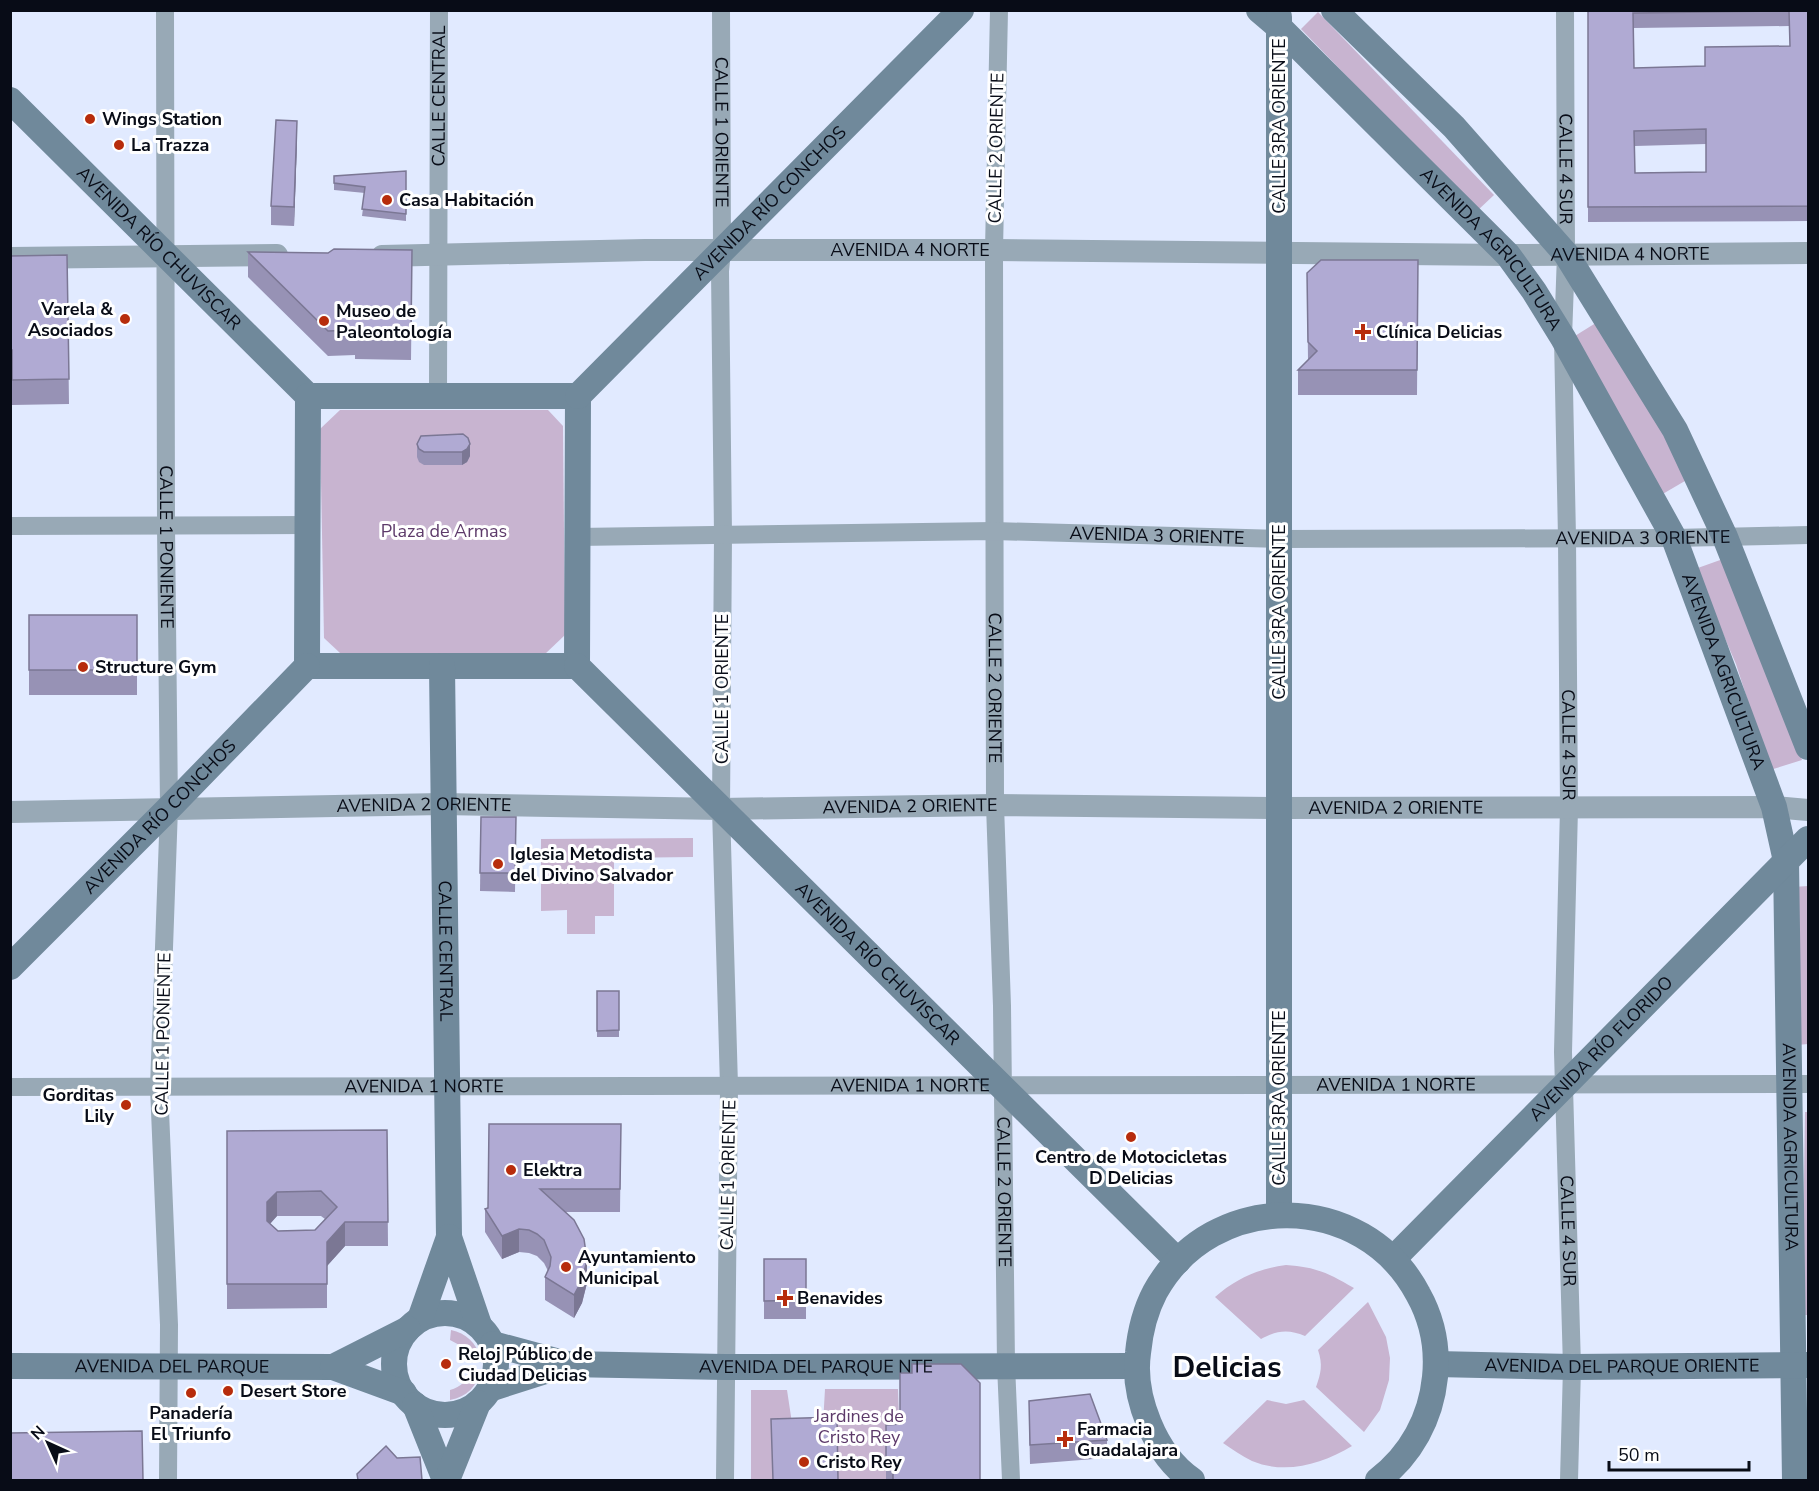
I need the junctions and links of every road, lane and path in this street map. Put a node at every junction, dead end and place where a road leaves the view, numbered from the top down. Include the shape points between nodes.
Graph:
1 (165, 10) edge
2 (439, 10) edge
3 (721, 10) edge
4 (961, 10) edge
5 (999, 10) edge
6 (1259, 10) edge
7 (1334, 10) edge
8 (1565, 10) edge
9 (1279, 19) edge
10 (10, 100) edge
11 (994, 250) junction
12 (722, 251) junction
13 (1809, 253) edge
14 (1279, 254) junction
15 (1566, 254) junction
16 (166, 255) junction
17 (1508, 255) junction
18 (295, 256) edge
19 (366, 256) edge
20 (438, 256) junction
21 (10, 258) edge
22 (1563, 338) junction
23 (308, 396) junction
24 (438, 396) junction
25 (578, 396) junction
26 (307, 525) junction
27 (10, 526) edge
28 (166, 526) junction
29 (994, 531) junction
30 (1809, 534) edge
31 (723, 535) junction
32 (577, 537) junction
33 (1725, 537) junction
34 (1567, 538) junction
35 (1674, 538) junction
36 (1279, 539) junction
37 (307, 666) junction
38 (442, 666) junction
39 (577, 666) junction
40 (1809, 747) edge
41 (442, 804) junction
42 (995, 805) junction
43 (1774, 807) junction
44 (169, 808) junction
45 (1279, 808) junction
46 (1569, 808) junction
47 (721, 809) junction
48 (1809, 810) edge
49 (10, 812) edge
50 (1809, 838) edge
51 (1786, 861) junction
52 (10, 967) edge
53 (1798, 1084) edge
54 (1279, 1085) junction
55 (446, 1086) junction
56 (729, 1086) junction
57 (1002, 1086) junction
58 (1564, 1086) junction
59 (10, 1087) edge
60 (159, 1087) junction
61 (1279, 1214) junction
62 (448, 1237) junction
63 (1393, 1258) junction
64 (1178, 1261) junction
65 (414, 1324) junction
66 (486, 1335) junction
67 (567, 1364) junction
68 (1436, 1364) junction
69 (1006, 1365) junction
70 (1802, 1365) edge
71 (10, 1366) edge
72 (169, 1366) junction
73 (333, 1366) junction
74 (1136, 1366) junction
75 (725, 1367) junction
76 (1572, 1367) junction
77 (484, 1396) junction
78 (409, 1399) junction
79 (1391, 1477) edge
80 (1186, 1479) edge
81 (168, 1480) edge
82 (446, 1480) edge
83 (725, 1480) edge
84 (1011, 1480) edge
85 (1569, 1480) edge
86 (1795, 1480) edge

1 - 16 street, CALLE 1 PONIENTE
2 - 20 street, CALLE CENTRAL
3 - 12 street, CALLE 1 ORIENTE
4 - 12 main road, AVENIDA RÍO CONCHOS
5 - 11 street, CALLE 2 ORIENTE
6 - 9 main road, AVENIDA AGRICULTURA
7 - 15 main road via 1454,127
8 - 15 street, CALLE 4 SUR
9 - 14 main road, CALLE 3RA ORIENTE
9 - 17 main road, AVENIDA AGRICULTURA
10 - 16 main road, AVENIDA RÍO CHUVISCAR
11 - 12 street, AVENIDA 4 NORTE
11 - 14 street, AVENIDA 4 NORTE
11 - 29 street, CALLE 2 ORIENTE
12 - 20 street, AVENIDA 4 NORTE
12 - 25 main road, AVENIDA RÍO CONCHOS
12 - 31 street, CALLE 1 ORIENTE
13 - 15 street, AVENIDA 4 NORTE
14 - 17 street, AVENIDA 4 NORTE
14 - 36 main road, CALLE 3RA ORIENTE
15 - 17 street, AVENIDA 4 NORTE
15 - 22 street, CALLE 4 SUR
15 - 33 main road via 1675,430
16 - 18 street
16 - 21 street
16 - 23 main road, AVENIDA RÍO CHUVISCAR
16 - 28 street, CALLE 1 PONIENTE
17 - 22 main road, AVENIDA AGRICULTURA
19 - 20 street, AVENIDA 4 NORTE
20 - 24 street, CALLE CENTRAL
22 - 34 street, CALLE 4 SUR
22 - 35 main road, AVENIDA AGRICULTURA
23 - 24 main road
23 - 26 main road
24 - 25 main road
25 - 32 main road
26 - 28 street
26 - 37 main road
27 - 28 street
28 - 44 street, CALLE 1 PONIENTE
29 - 31 street, AVENIDA 3 ORIENTE
29 - 36 street, AVENIDA 3 ORIENTE
29 - 42 street, CALLE 2 ORIENTE
30 - 33 street, AVENIDA 3 ORIENTE
31 - 32 street, AVENIDA 3 ORIENTE
31 - 47 street, CALLE 1 ORIENTE
32 - 39 main road
33 - 35 street, AVENIDA 3 ORIENTE
33 - 40 main road
34 - 35 street, AVENIDA 3 ORIENTE
34 - 36 street, AVENIDA 3 ORIENTE
34 - 46 street, CALLE 4 SUR
35 - 43 main road, AVENIDA AGRICULTURA
36 - 45 main road, CALLE 3RA ORIENTE
37 - 38 main road
37 - 44 main road, AVENIDA RÍO CONCHOS
38 - 39 main road
38 - 41 main road, CALLE CENTRAL
39 - 47 main road, AVENIDA RÍO CHUVISCAR
41 - 44 street, AVENIDA 2 ORIENTE
41 - 47 street, AVENIDA 2 ORIENTE
41 - 55 main road, CALLE CENTRAL
42 - 45 street, AVENIDA 2 ORIENTE
42 - 47 street, AVENIDA 2 ORIENTE
42 - 57 street, CALLE 2 ORIENTE
43 - 46 street, AVENIDA 2 ORIENTE
43 - 48 street, AVENIDA 2 ORIENTE
43 - 51 main road, AVENIDA AGRICULTURA
44 - 49 street, AVENIDA 2 ORIENTE
44 - 52 main road, AVENIDA RÍO CONCHOS
44 - 60 street, CALLE 1 PONIENTE
45 - 46 street, AVENIDA 2 ORIENTE
45 - 54 main road, CALLE 3RA ORIENTE
46 - 58 street, CALLE 4 SUR
47 - 56 street, CALLE 1 ORIENTE
47 - 57 main road, AVENIDA RÍO CHUVISCAR
50 - 51 main road, AVENIDA RÍO FLORIDO
51 - 53 main road, AVENIDA AGRICULTURA
51 - 58 main road, AVENIDA RÍO FLORIDO
53 - 58 street, AVENIDA 1 NORTE
53 - 70 main road, AVENIDA AGRICULTURA
54 - 57 street, AVENIDA 1 NORTE
54 - 58 street, AVENIDA 1 NORTE
54 - 61 main road, CALLE 3RA ORIENTE
55 - 56 street, AVENIDA 1 NORTE
55 - 60 street, AVENIDA 1 NORTE
55 - 62 main road, CALLE CENTRAL
56 - 57 street, AVENIDA 1 NORTE
56 - 75 street, CALLE 1 ORIENTE
57 - 64 main road, AVENIDA RÍO CHUVISCAR
57 - 69 street, CALLE 2 ORIENTE
58 - 63 main road, AVENIDA RÍO FLORIDO
58 - 76 street, CALLE 4 SUR
59 - 60 street, AVENIDA 1 NORTE
60 - 72 street, CALLE 1 PONIENTE
61 - 63 main road via 1311,1216 1341,1224
61 - 64 main road via 1242,1221 1207,1237
62 - 65 main road
62 - 66 main road
63 - 68 main road via 1425,1307
64 - 74 main road via 1155,1292 1141,1328
65 - 66 main road via 435,1314 451,1313 466,1317
65 - 73 main road
65 - 78 main road via 400,1340 394,1367 397,1381
66 - 67 main road
66 - 77 main road via 496,1359 495,1375
67 - 75 main road, AVENIDA DEL PARQUE NTE
67 - 77 main road
68 - 76 main road, AVENIDA DEL PARQUE ORIENTE
68 - 79 main road via 1425,1422
69 - 74 main road, AVENIDA DEL PARQUE NTE
69 - 75 main road, AVENIDA DEL PARQUE NTE
69 - 84 street, CALLE 2 ORIENTE
70 - 76 main road, AVENIDA DEL PARQUE ORIENTE
70 - 86 main road, AVENIDA AGRICULTURA
71 - 72 main road, AVENIDA DEL PARQUE
72 - 73 main road, AVENIDA DEL PARQUE
72 - 81 street, CALLE 1 PONIENTE
73 - 78 main road
74 - 80 main road via 1142,1407 1159,1445
75 - 83 street, CALLE 1 ORIENTE
76 - 85 street, CALLE 4 SUR
77 - 78 main road via 464,1411 447,1415 430,1412
77 - 82 main road
78 - 82 main road

